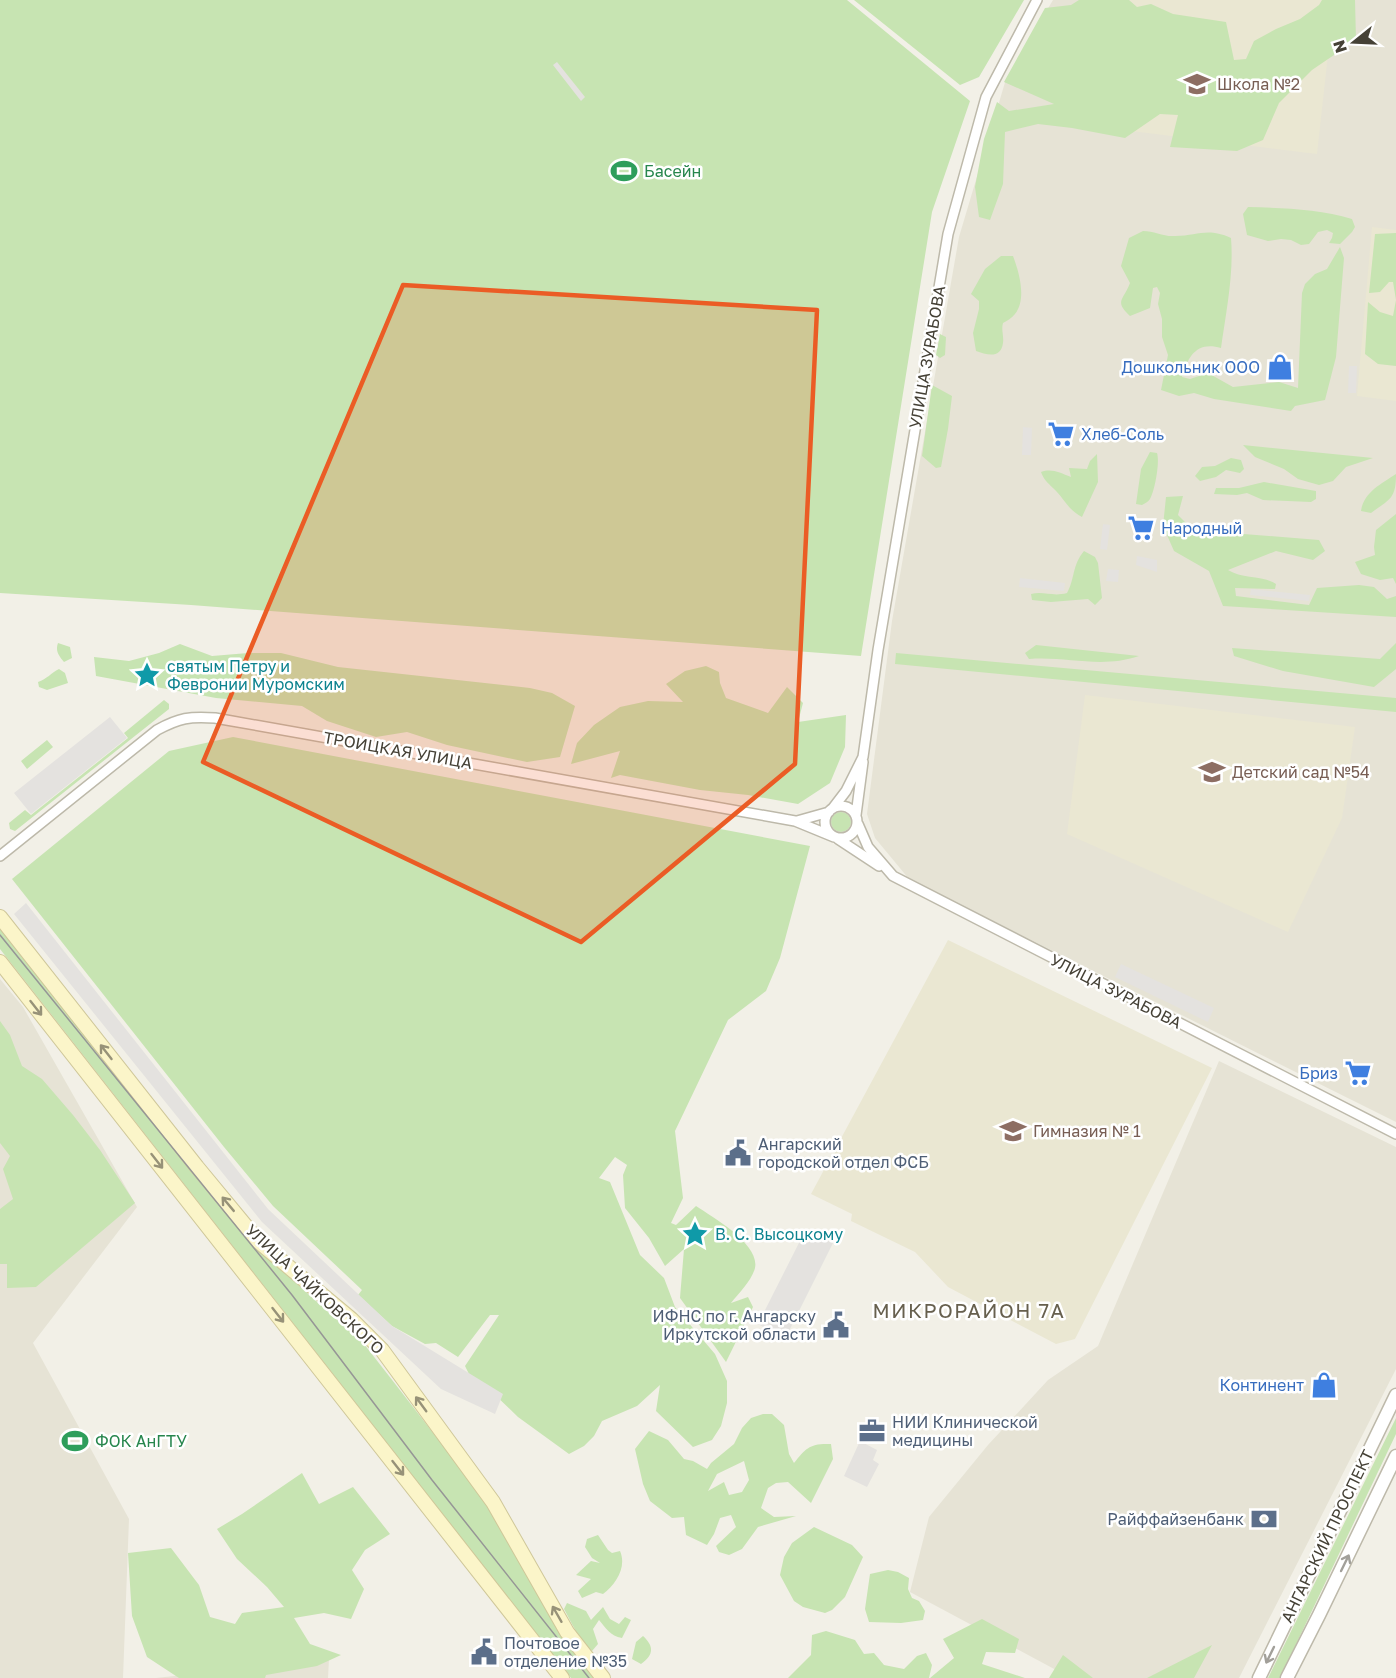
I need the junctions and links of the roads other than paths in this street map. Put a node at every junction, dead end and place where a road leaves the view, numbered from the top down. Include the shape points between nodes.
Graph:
1 (1037, 0) edge
2 (863, 757) junction
3 (831, 810) junction
4 (857, 819) junction
5 (795, 821) junction
6 (835, 837) junction
7 (1, 854) edge
8 (893, 876) junction
9 (0, 918) edge
10 (0, 962) edge
11 (1396, 1134) edge
12 (1396, 1395) edge
13 (1396, 1456) edge
14 (562, 1678) edge
15 (603, 1678) edge
16 (1259, 1678) edge
17 (1287, 1678) edge

1 - 2 street, УЛИЦА ЗУРАБОВА via 986,96 948,234
2 - 3 street via 846,791
2 - 4 street
3 - 4 street via 846,807
3 - 5 street
3 - 6 street via 826,826
4 - 6 street via 851,836
4 - 8 street, УЛИЦА ЗУРАБОВА via 870,850
5 - 6 street, ТРОИЦКАЯ УЛИЦА
5 - 7 street, ТРОИЦКАЯ УЛИЦА via 192,716 157,730
6 - 8 street, ТРОИЦКАЯ УЛИЦА
8 - 11 street, УЛИЦА ЗУРАБОВА
15 -> 9 main road, УЛИЦА ЧАЙКОВСКОГО via 567,1632 493,1502 382,1350 259,1242
10 -> 14 main road
12 -> 16 street, АНГАРСКИЙ ПРОСПЕКТ
17 -> 13 street, АНГАРСКИЙ ПРОСПЕКТ

